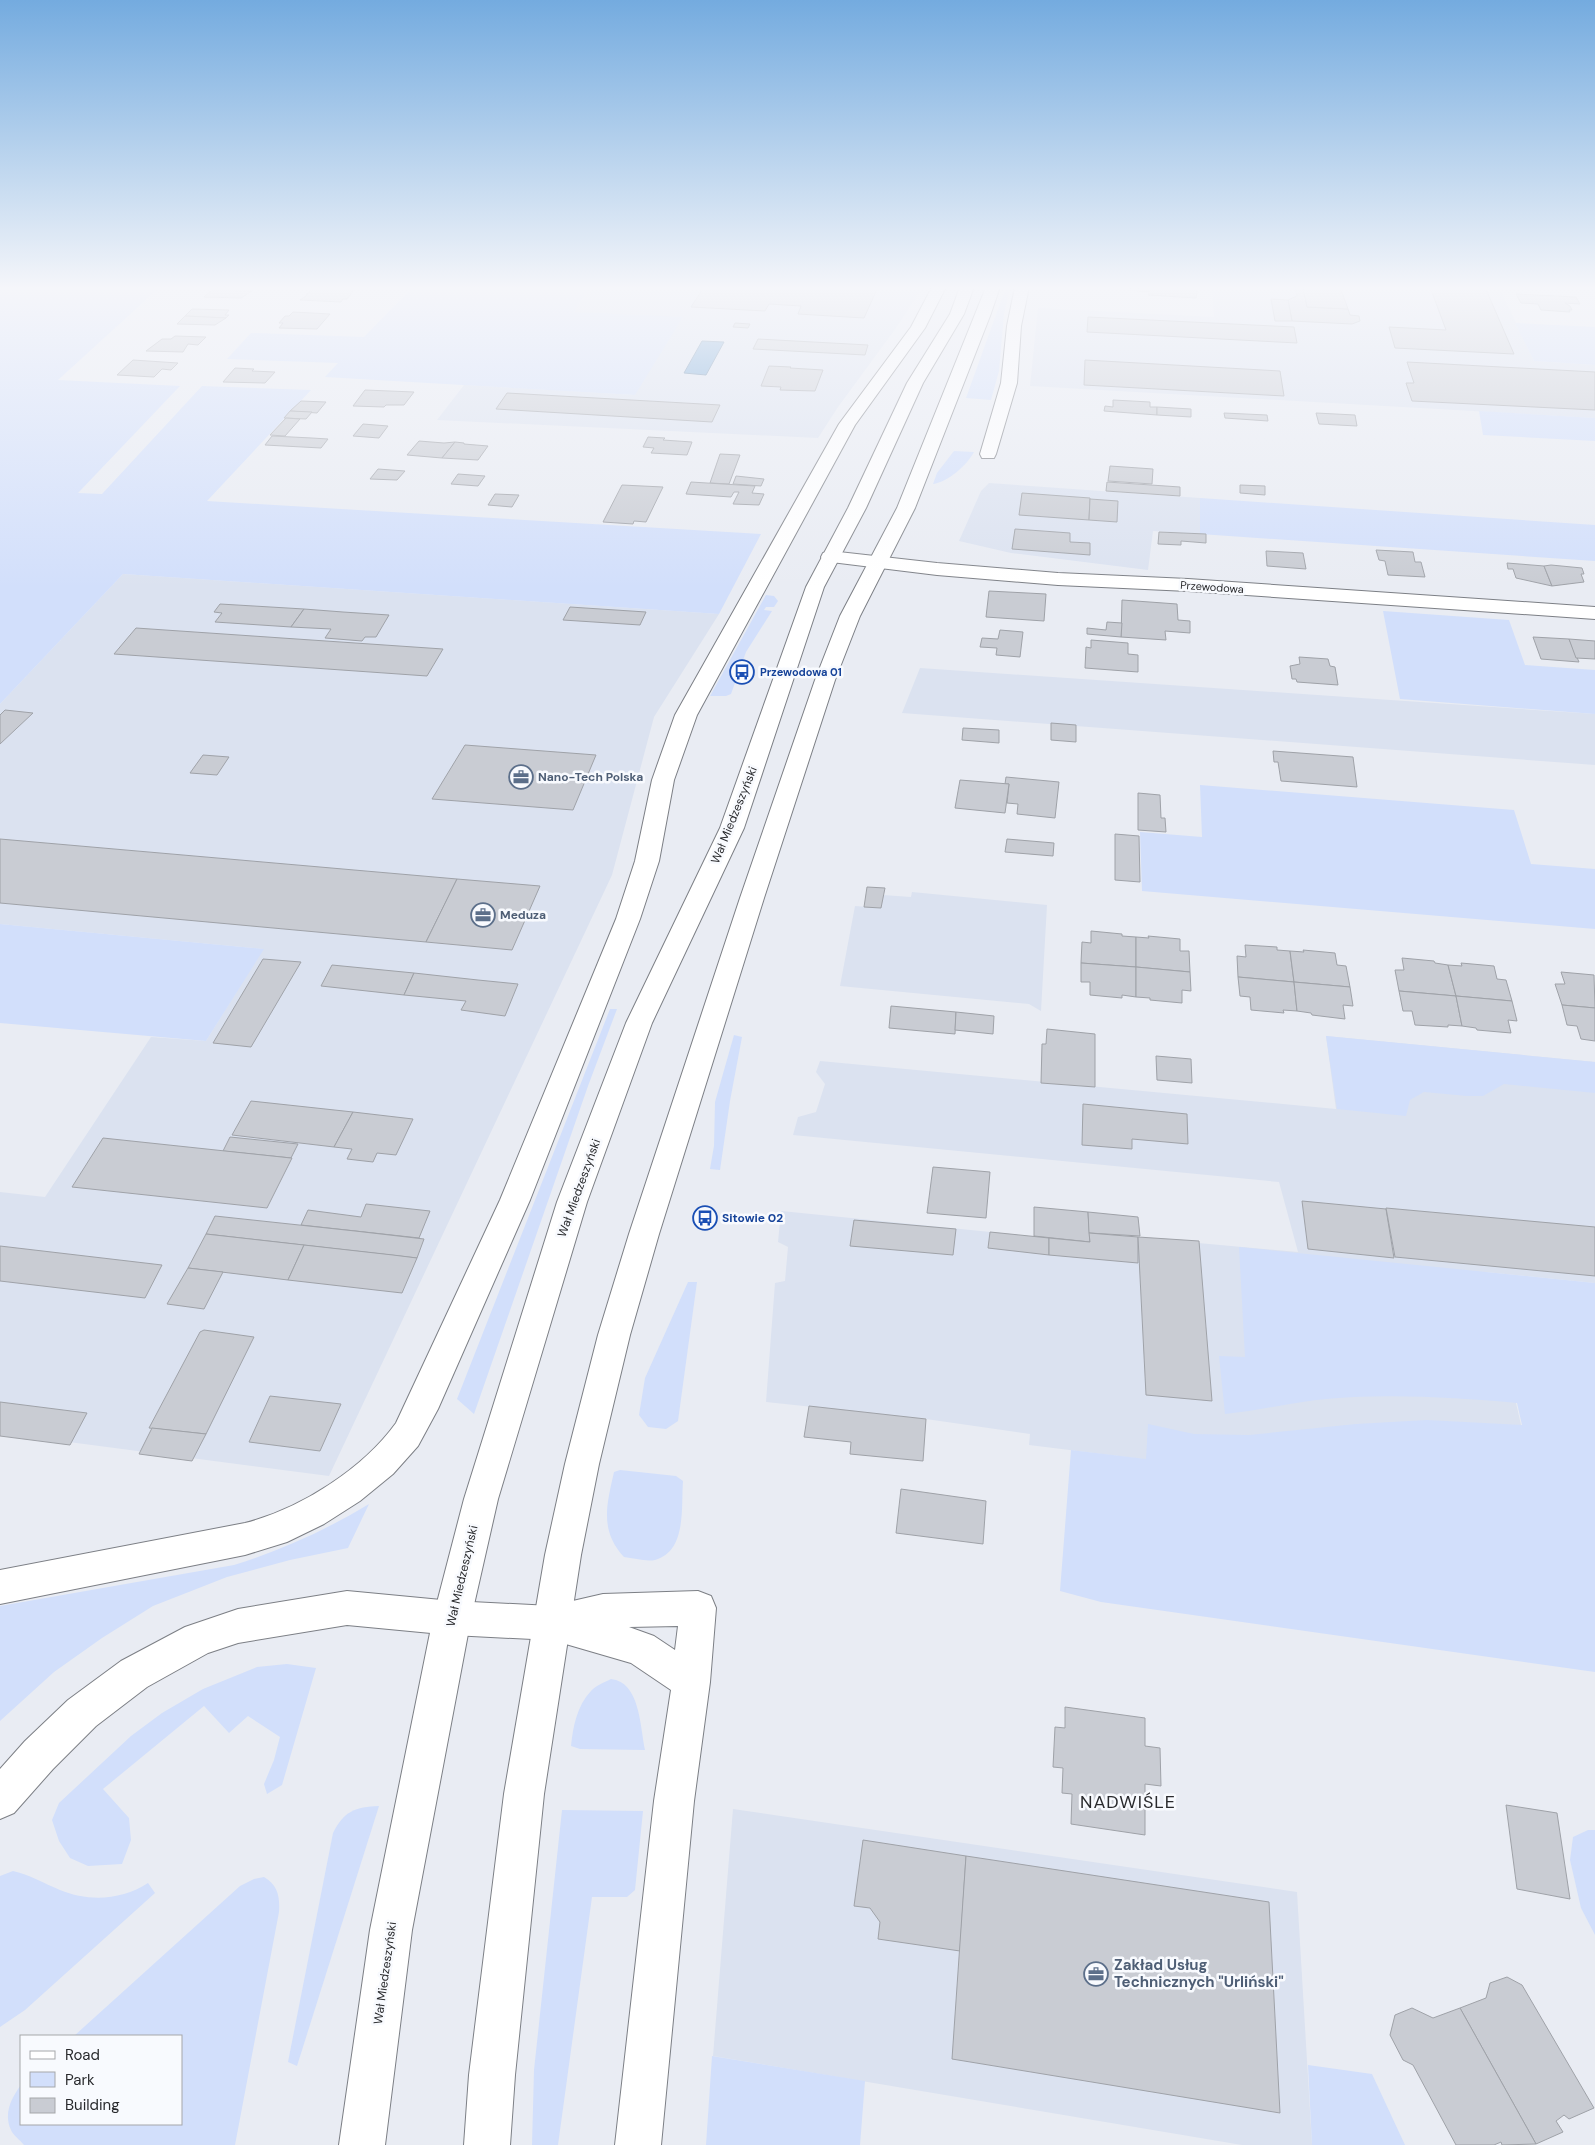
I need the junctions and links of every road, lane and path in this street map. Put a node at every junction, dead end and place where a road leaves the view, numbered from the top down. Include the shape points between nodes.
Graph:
1 (874, 387) edge
2 (913, 387) edge
3 (955, 387) edge
4 (1008, 387) edge
5 (988, 454) dead end
6 (830, 557) junction
7 (877, 562) junction
8 (1595, 613) edge
9 (0, 1586) edge
10 (452, 1618) junction
11 (552, 1623) junction
12 (691, 1682) junction
13 (0, 1799) edge
14 (362, 2145) edge
15 (487, 2145) edge
16 (638, 2145) edge

1 - 9 main road via 847,424 686,715 663,780 647,861 628,919 515,1200 421,1409 405,1437 347,1490 280,1528 245,1539
2 - 6 main road, Wał Miedzeszyński via 857,508
3 - 7 main road via 916,486
4 - 5 main road
6 - 7 main road, Przewodowa
6 - 10 main road, Wał Miedzeszyński via 806,609 732,828 648,1000 572,1202 500,1432
7 - 8 main road, Przewodowa via 1058,579
7 - 11 main road via 850,616 825,680 644,1234 614,1335 582,1464
10 - 11 main road
10 - 13 main road via 347,1608 238,1626 198,1639 134,1674 82,1712
10 - 14 main road, Wał Miedzeszyński via 391,1930
11 - 12 main road via 642,1648
11 - 12 main road via 603,1611 698,1608
11 - 15 main road via 524,1794
12 - 16 main road via 674,1801

